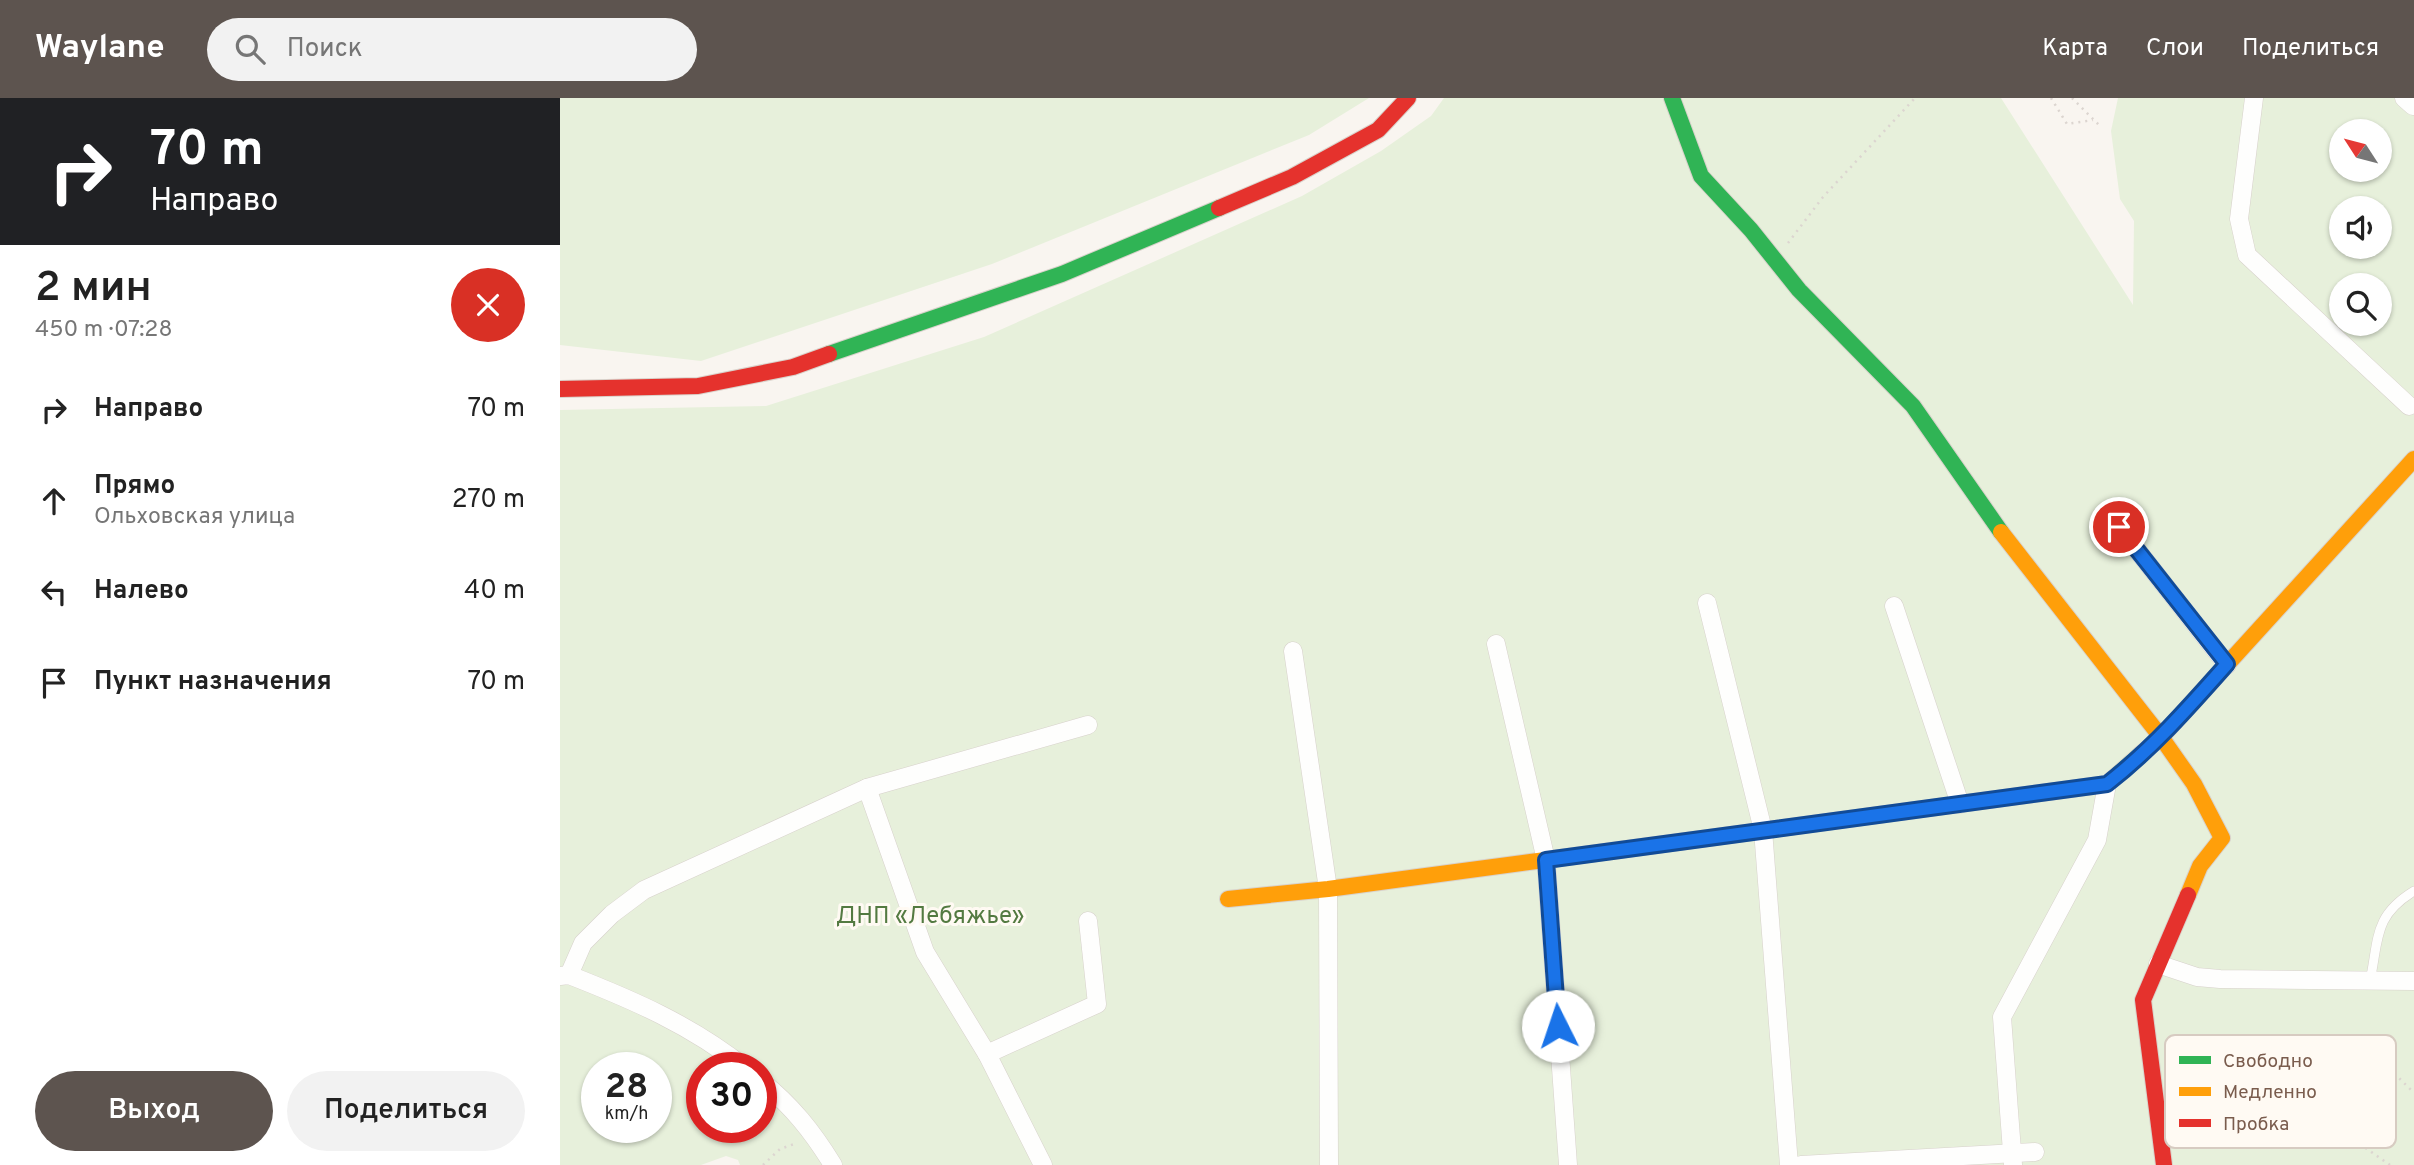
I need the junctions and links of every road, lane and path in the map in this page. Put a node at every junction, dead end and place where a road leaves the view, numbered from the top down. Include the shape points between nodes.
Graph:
1 (1408, 98) edge
2 (1672, 98) edge
3 (1915, 98) edge
4 (2051, 98) edge
5 (2072, 98) edge
6 (2254, 98) edge
7 (2093, 120) junction
8 (2100, 127) dead end
9 (1776, 260) junction
10 (560, 389) edge
11 (2412, 408) edge
12 (2414, 459) edge
13 (2119, 527) dead end
14 (1707, 603) dead end
15 (1894, 606) dead end
16 (1496, 644) dead end
17 (1293, 651) dead end
18 (2227, 664) junction
19 (1088, 725) dead end
20 (2161, 737) junction
21 (2107, 784) junction
22 (867, 788) junction
23 (1959, 804) junction
24 (1763, 830) junction
25 (1546, 860) junction
26 (1328, 889) junction
27 (2414, 891) edge
28 (1228, 899) dead end
29 (1088, 921) dead end
30 (2158, 964) junction
31 (565, 976) edge
32 (2370, 981) junction
33 (2414, 981) edge
34 (725, 1052) edge
35 (987, 1054) junction
36 (2396, 1077) edge
37 (777, 1094) edge
38 (2414, 1094) edge
39 (809, 1127) junction
40 (2366, 1148) edge
41 (2035, 1152) dead end
42 (2013, 1159) edge
43 (763, 1165) edge
44 (833, 1165) edge
45 (1043, 1165) edge
46 (1329, 1165) edge
47 (1568, 1165) edge
48 (1789, 1165) edge
49 (1801, 1165) edge
50 (2164, 1165) edge
51 (2390, 1165) edge

1 - 10 street via 1378,130 1292,177 1062,274 793,367 698,386
2 - 9 street via 1702,176
3 - 9 path via 1823,197
4 - 7 path via 2067,124
5 - 7 path
6 - 11 street via 2239,219 2247,255
7 - 8 path
9 - 20 street via 1799,290 1913,406 2012,548
12 - 18 street
13 - 18 street
14 - 24 street
15 - 23 street
16 - 25 street
17 - 26 street
18 - 20 street
19 - 22 street
20 - 21 street
20 - 30 street via 2194,784 2222,838 2200,866
21 - 23 street
21 - 42 street via 2097,840 2002,1017
22 - 31 street via 644,890 583,943
22 - 35 street via 925,952
23 - 24 street
24 - 25 street
24 - 48 street
25 - 26 street
25 - 47 street
26 - 28 street
26 - 46 street
27 - 32 lane via 2389,909 2380,924
29 - 35 street via 1097,1004
30 - 32 street via 2197,977
30 - 50 street via 2143,1000
31 - 34 street via 654,1008
32 - 33 street
35 - 45 street
36 - 38 path
37 - 39 street
39 - 43 path via 802,1140 779,1149
39 - 44 street
40 - 51 path
41 - 42 street
42 - 49 street

